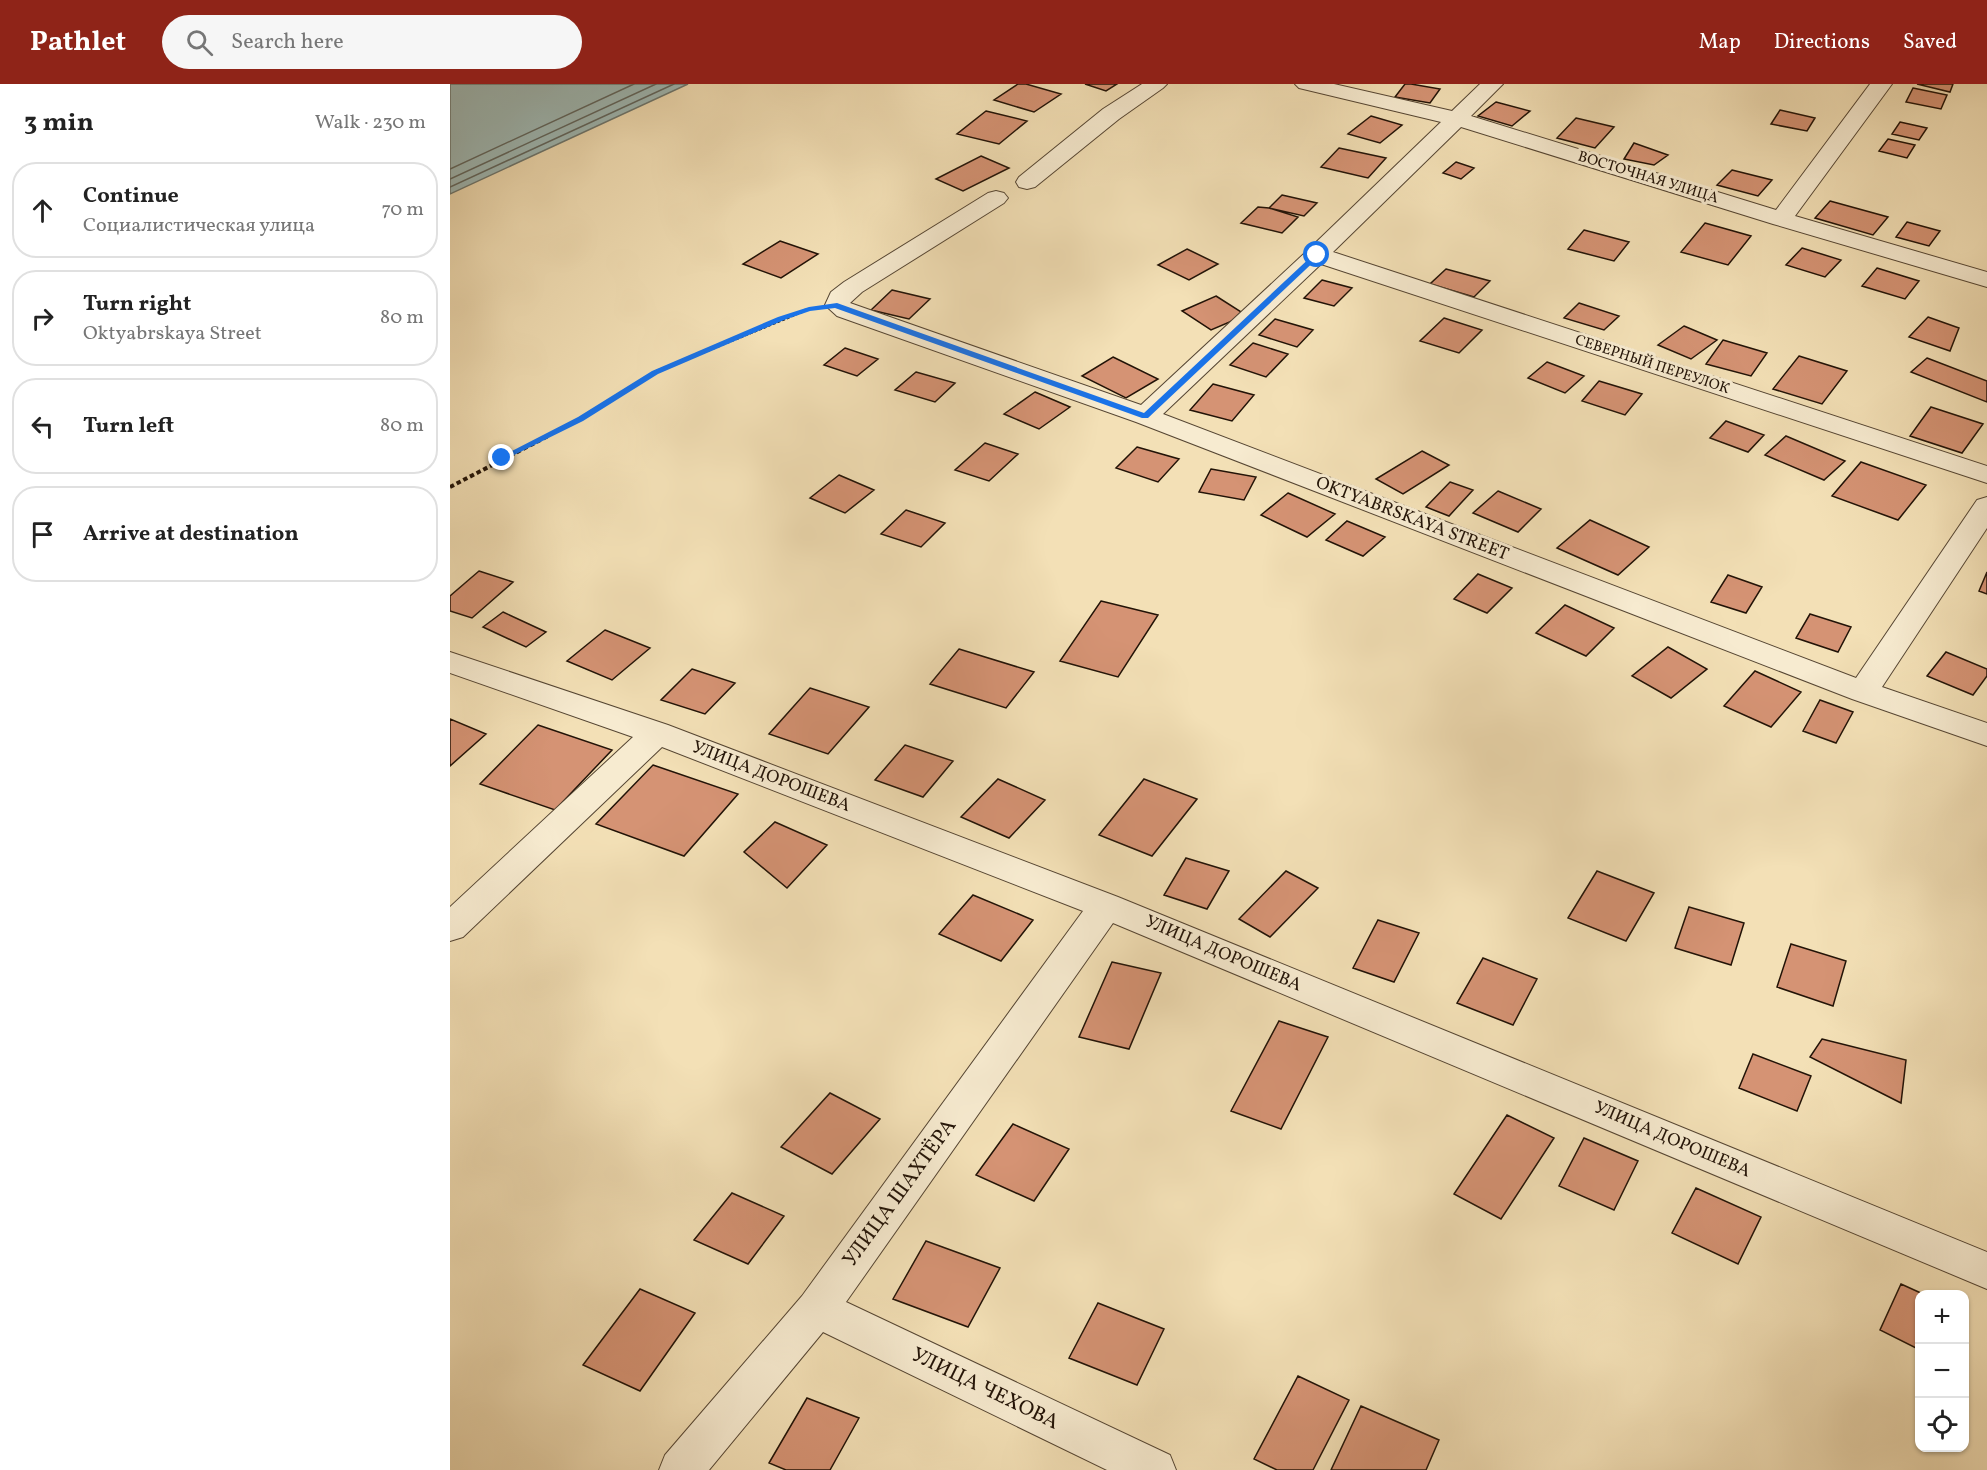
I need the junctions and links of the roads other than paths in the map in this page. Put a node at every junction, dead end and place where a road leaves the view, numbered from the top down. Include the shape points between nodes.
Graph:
1 (1156, 84) edge
2 (1306, 84) edge
3 (1492, 84) edge
4 (1881, 84) edge
5 (1458, 119) junction
6 (1027, 182) dead end
7 (996, 198) dead end
8 (1781, 219) junction
9 (1317, 255) junction
10 (1987, 280) edge
11 (1145, 416) junction
12 (1987, 475) edge
13 (1987, 506) edge
14 (450, 662) edge
15 (1863, 692) junction
16 (657, 733) junction
17 (1987, 735) edge
18 (1106, 906) junction
19 (450, 928) edge
20 (1987, 1270) edge
21 (817, 1308) junction
22 (681, 1470) edge
23 (1154, 1470) edge

1 - 6 street via 1111,114
2 - 5 street, ВОСТОЧНАЯ УЛИЦА
3 - 5 street
4 - 8 street
5 - 8 street, ВОСТОЧНАЯ УЛИЦА
5 - 9 street
7 - 11 street, OKTYABRSKAYA STREET via 853,287 840,297 837,305
8 - 10 street, ВОСТОЧНАЯ УЛИЦА
9 - 11 street
9 - 12 street, СЕВЕРНЫЙ ПЕРЕУЛОК
11 - 15 street, OKTYABRSKAYA STREET
13 - 15 street
14 - 16 street, УЛИЦА ДОРОШЕВА
15 - 17 street, OKTYABRSKAYA STREET
16 - 18 street, УЛИЦА ДОРОШЕВА
16 - 19 street
18 - 20 street, УЛИЦА ДОРОШЕВА
18 - 21 street, УЛИЦА ШАХТЁРА
21 - 22 street, УЛИЦА ШАХТЁРА
21 - 23 street, УЛИЦА ЧЕХОВА

